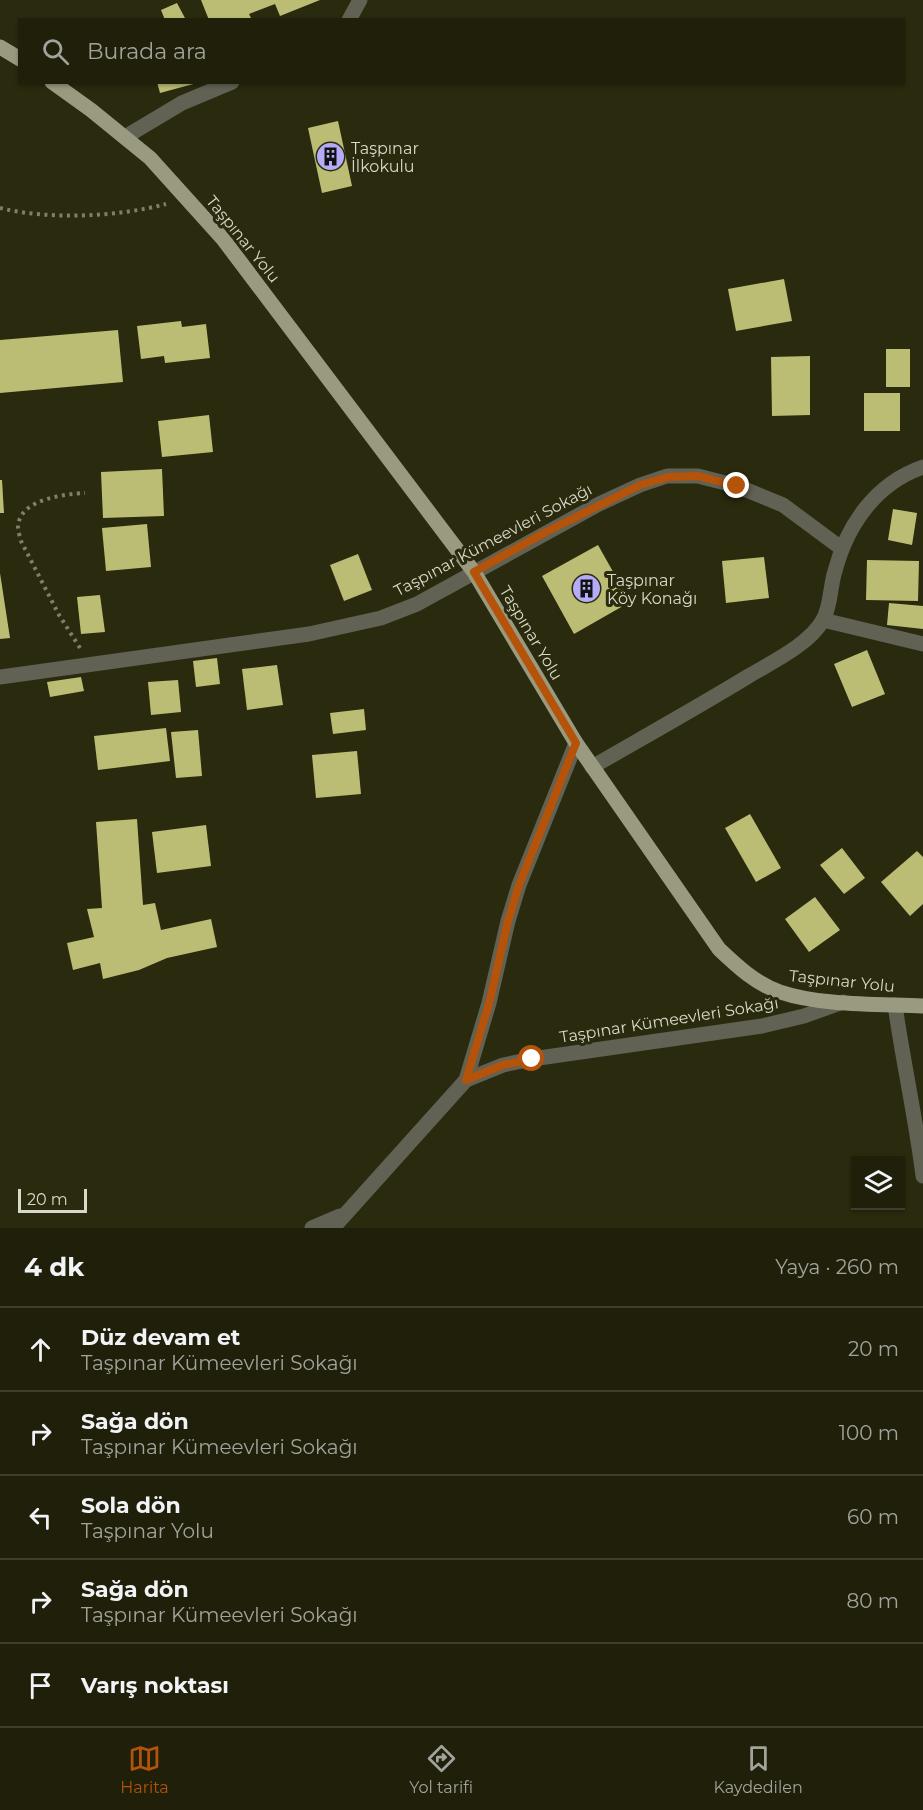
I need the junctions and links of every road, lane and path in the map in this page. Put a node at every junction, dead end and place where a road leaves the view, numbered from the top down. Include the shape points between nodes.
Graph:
1 (360, 0) edge
2 (350, 18) edge
3 (0, 47) edge
4 (18, 58) edge
5 (55, 84) edge
6 (227, 84) edge
7 (125, 137) junction
8 (187, 198) junction
9 (0, 208) edge
10 (923, 467) edge
11 (85, 493) dead end
12 (841, 548) junction
13 (474, 572) junction
14 (823, 620) junction
15 (923, 644) edge
16 (90, 664) junction
17 (0, 677) edge
18 (576, 743) junction
19 (592, 767) junction
20 (843, 1002) junction
21 (895, 1005) junction
22 (923, 1006) edge
23 (466, 1080) junction
24 (923, 1176) edge
25 (345, 1214) junction
26 (312, 1228) edge
27 (333, 1228) edge

1 - 2 street
3 - 4 main road
5 - 7 main road, Taşpınar Yolu
6 - 7 street via 182,103
7 - 8 main road, Taşpınar Yolu
8 - 9 path via 127,212 59,215
8 - 13 main road, Taşpınar Yolu via 223,239
10 - 12 street via 891,484 871,501
11 - 16 path via 38,502 20,519 18,528 59,615
12 - 13 street, Taşpınar Kümeevleri Sokağı via 783,505 737,486 698,476 668,477 599,504
12 - 14 street
13 - 16 street, Taşpınar Kümeevleri Sokağı via 417,604 345,627
13 - 18 main road, Taşpınar Yolu
14 - 15 street
14 - 19 street via 787,654
16 - 17 street, Taşpınar Kümeevleri Sokağı
18 - 19 main road, Taşpınar Yolu
18 - 23 street, Taşpınar Kümeevleri Sokağı via 519,885
19 - 20 main road, Taşpınar Yolu via 719,950 739,968 778,992
20 - 21 main road, Taşpınar Yolu
20 - 23 street, Taşpınar Kümeevleri Sokağı via 762,1026 532,1059 503,1065
21 - 22 main road, Taşpınar Yolu
21 - 24 street
23 - 25 street, Taşpınar Kümeevleri Sokağı
25 - 26 street, Taşpınar Kümeevleri Sokağı
25 - 27 street, Taşpınar Kümeevleri Sokağı

